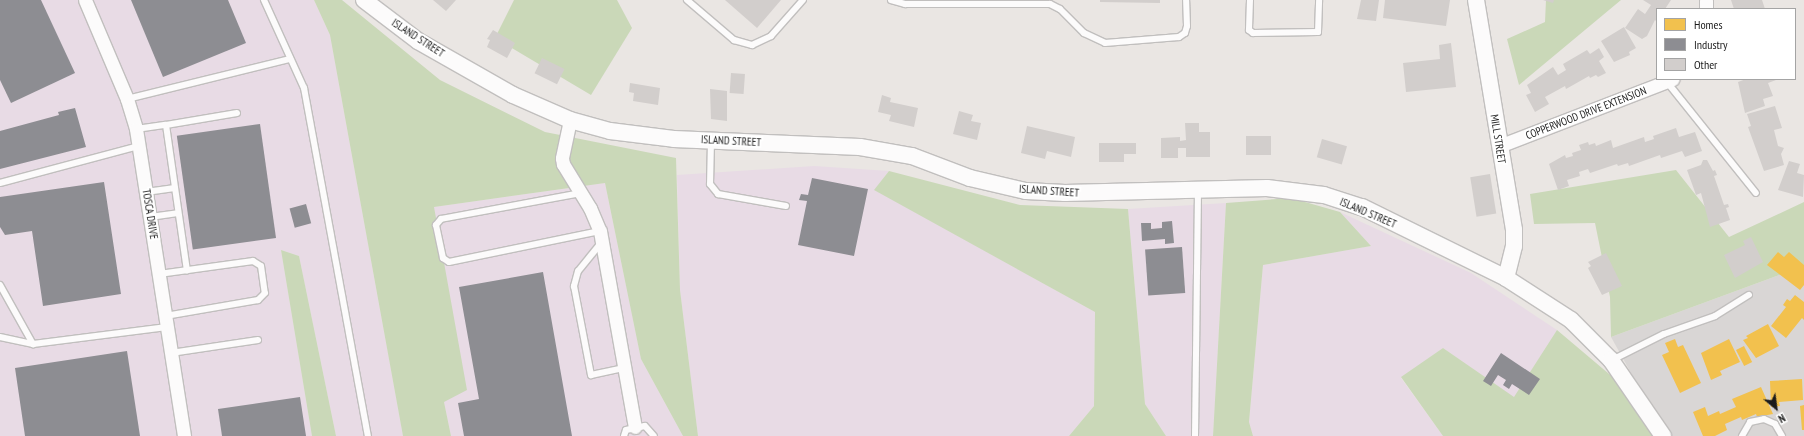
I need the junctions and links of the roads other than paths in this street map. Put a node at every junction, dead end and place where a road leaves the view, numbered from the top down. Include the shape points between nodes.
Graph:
1 (85, 0) edge
2 (264, 0) edge
3 (364, 0) edge
4 (687, 0) edge
5 (803, 0) edge
6 (891, 0) edge
7 (1186, 0) edge
8 (1250, 0) edge
9 (1319, 0) edge
10 (1476, 0) edge
11 (290, 59) junction
12 (1670, 81) edge
13 (127, 99) junction
14 (237, 113) dead end
15 (570, 120) junction
16 (166, 125) junction
17 (136, 129) junction
18 (710, 139) junction
19 (139, 146) junction
20 (1500, 146) junction
21 (0, 183) edge
22 (175, 188) junction
23 (1198, 189) junction
24 (146, 192) junction
25 (581, 193) junction
26 (1756, 194) dead end
27 (786, 206) dead end
28 (178, 213) junction
29 (150, 217) junction
30 (601, 236) junction
31 (187, 270) junction
32 (159, 274) junction
33 (1506, 278) junction
34 (0, 285) edge
35 (1749, 295) dead end
36 (166, 322) junction
37 (0, 337) edge
38 (258, 340) dead end
39 (33, 344) junction
40 (171, 353) junction
41 (1610, 360) junction
42 (624, 368) junction
43 (635, 427) junction
44 (184, 436) edge
45 (368, 436) edge
46 (624, 436) edge
47 (654, 436) edge
48 (1195, 436) edge
49 (1663, 436) edge
50 (1742, 436) edge
51 (1782, 436) edge

1 - 13 street, TOSCA DRIVE
2 - 11 lane
3 - 15 street, ISLAND STREET via 418,41 513,95
4 - 5 lane via 734,40 752,45 771,36
6 - 7 lane via 905,4 1050,4 1084,33 1105,43 1179,37 1185,33 1187,26
8 - 9 lane via 1249,30 1253,33 1318,32
10 - 20 street, MILL STREET
11 - 13 lane
11 - 45 lane via 304,88
12 - 20 street, COPPERWOOD DRIVE EXTENSION
12 - 26 lane
13 - 17 street, TOSCA DRIVE
14 - 16 lane
15 - 18 street, ISLAND STREET via 610,131 674,139
15 - 25 street via 562,158
16 - 17 lane
16 - 22 lane
17 - 19 street, TOSCA DRIVE
18 - 23 street, ISLAND STREET via 860,147 912,156 970,178 1026,191 1079,193
18 - 27 lane via 710,184 718,194
19 - 21 lane
19 - 24 street, TOSCA DRIVE
20 - 33 street, MILL STREET via 1514,230 1514,246
22 - 24 lane
22 - 28 lane
23 - 33 street, ISLAND STREET via 1267,188 1324,195 1362,207
23 - 48 lane
24 - 29 street, TOSCA DRIVE
25 - 30 street
25 - 30 lane via 441,219 436,225 443,258 449,262
28 - 29 lane
28 - 31 lane
29 - 32 street, TOSCA DRIVE
30 - 42 street
30 - 42 lane via 578,271 574,286 591,375
31 - 32 lane
31 - 36 lane via 257,262 261,266 264,293 258,300
32 - 36 street, TOSCA DRIVE
33 - 41 street, ISLAND STREET via 1570,320
34 - 39 lane
35 - 41 lane via 1715,316 1664,334
36 - 39 lane
36 - 40 street, TOSCA DRIVE
37 - 39 lane
38 - 40 lane
40 - 44 street, TOSCA DRIVE
41 - 49 street, ISLAND STREET
42 - 43 street
43 - 46 lane via 624,431
43 - 47 lane via 648,426
50 - 51 lane via 1750,422 1764,419 1775,424

